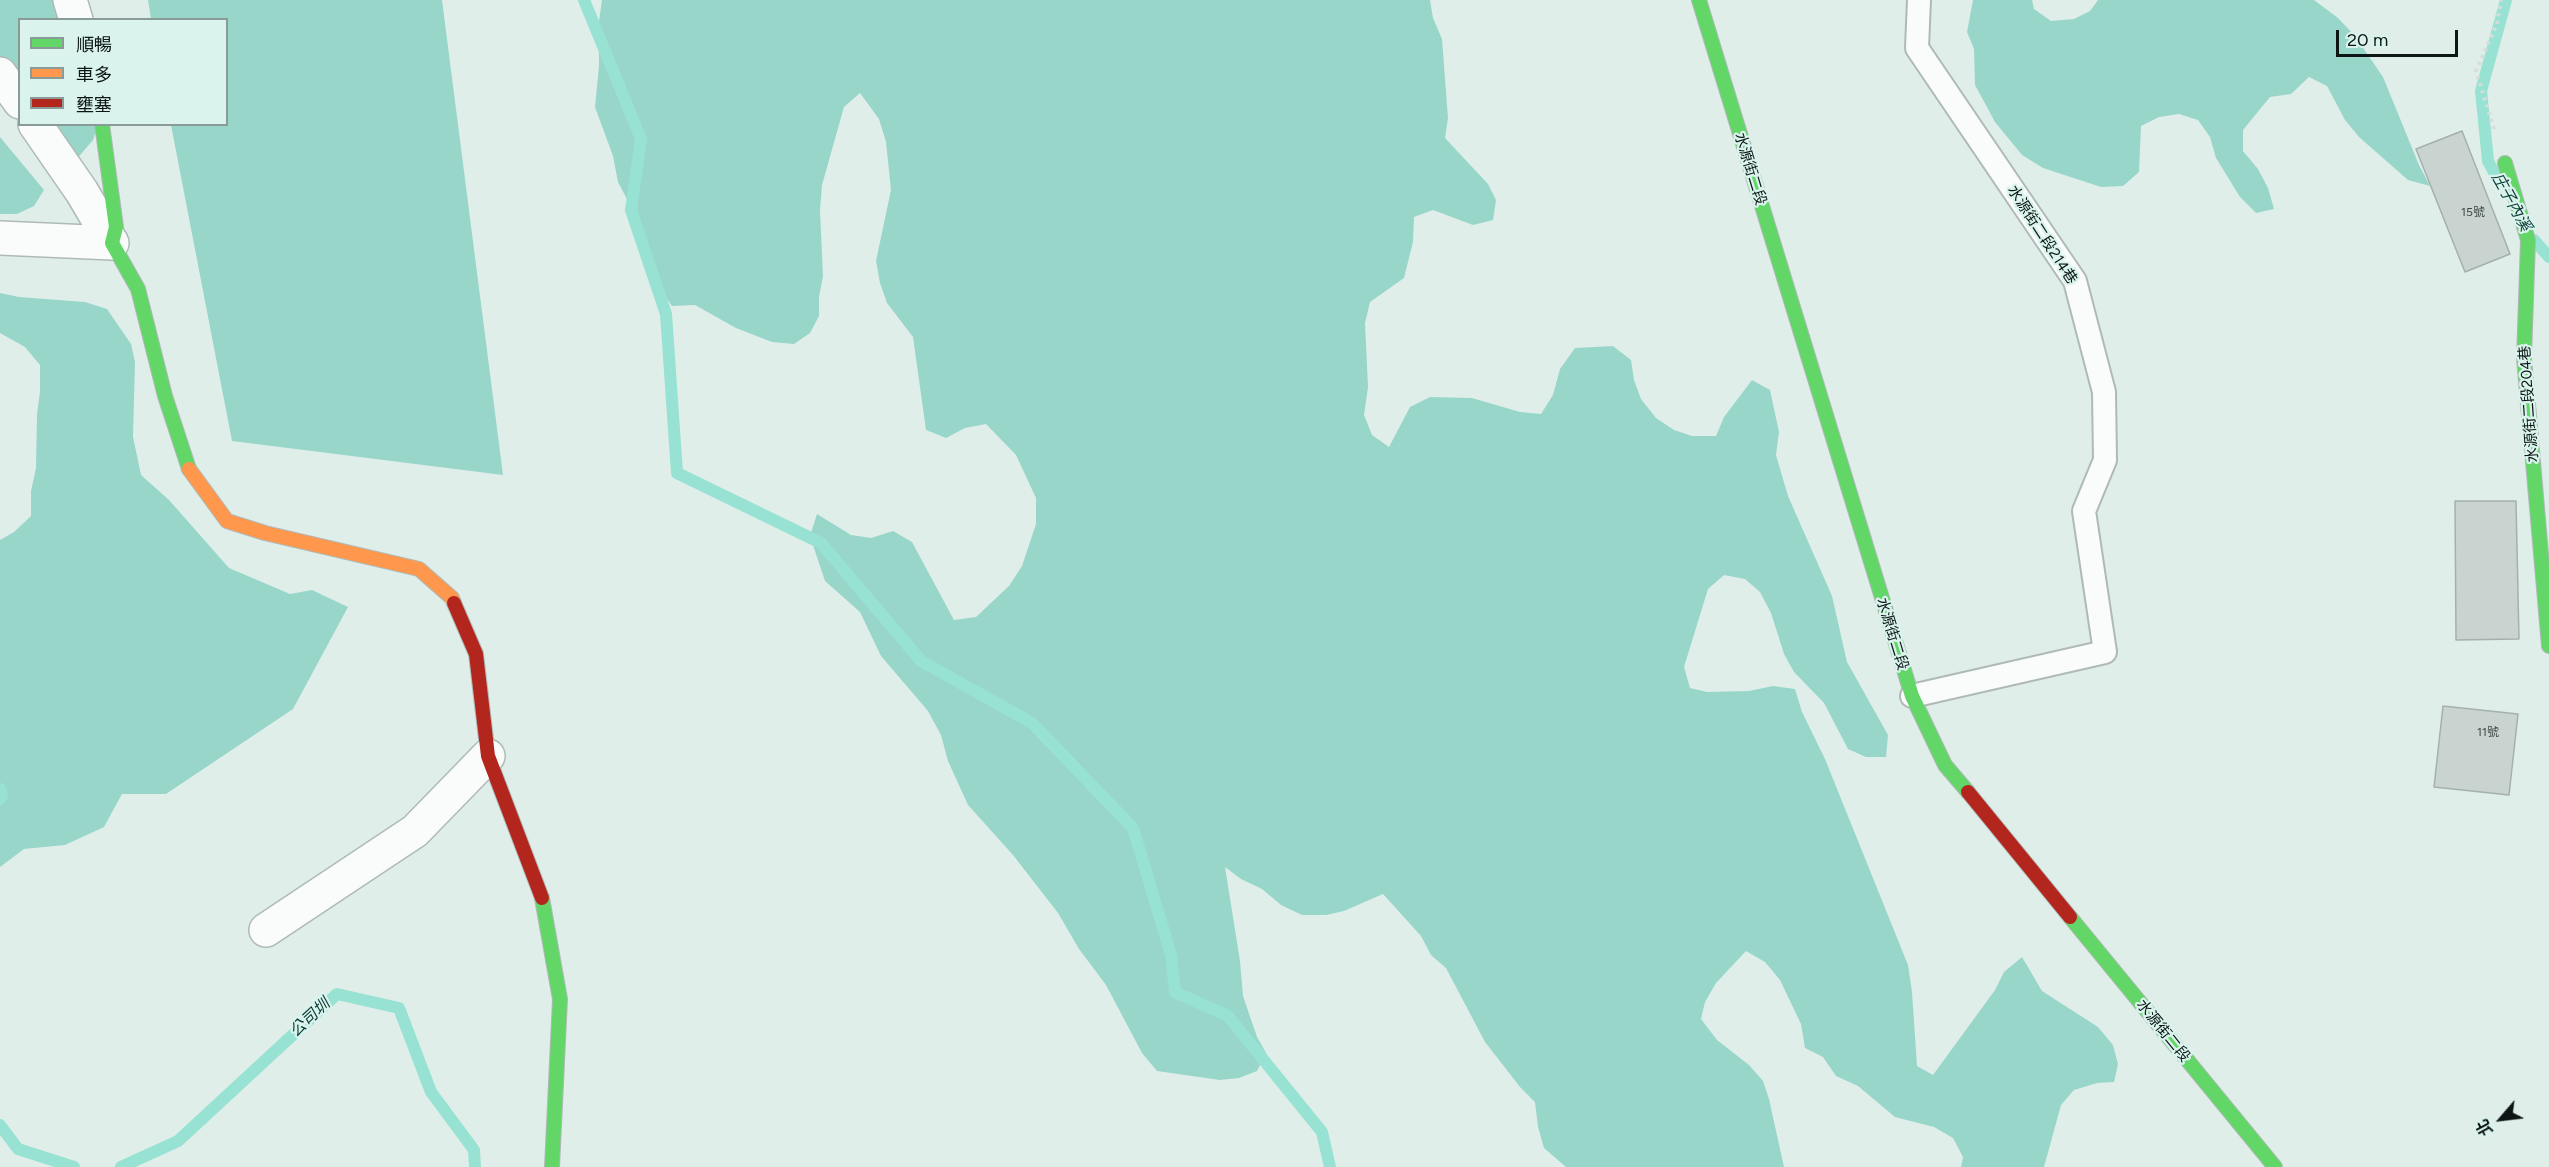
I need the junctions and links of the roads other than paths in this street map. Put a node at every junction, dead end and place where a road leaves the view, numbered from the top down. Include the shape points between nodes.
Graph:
1 (70, 0) edge
2 (1699, 0) edge
3 (1919, 0) edge
4 (75, 18) edge
5 (0, 74) edge
6 (18, 99) edge
7 (36, 126) edge
8 (102, 126) edge
9 (2505, 164) road end
10 (0, 238) edge
11 (112, 243) junction
12 (2549, 646) edge
13 (1912, 696) junction
14 (488, 756) junction
15 (266, 930) dead end
16 (552, 1167) edge
17 (2275, 1167) edge

1 - 4 street
2 - 13 street, 水源街二段
3 - 13 lane, 水源街二段214巷 via 1917,48 2075,282 2104,392 2105,460 2084,512 2104,651
5 - 6 street
7 - 11 street
8 - 11 street via 116,227
9 - 12 street, 水源街二段204巷 via 2528,240 2524,358
10 - 11 street
11 - 14 street via 138,289 165,396 190,472 227,521 419,569 452,598 476,654
13 - 17 street, 水源街二段 via 1945,765
14 - 15 street via 415,831
14 - 16 street via 541,894 560,999

